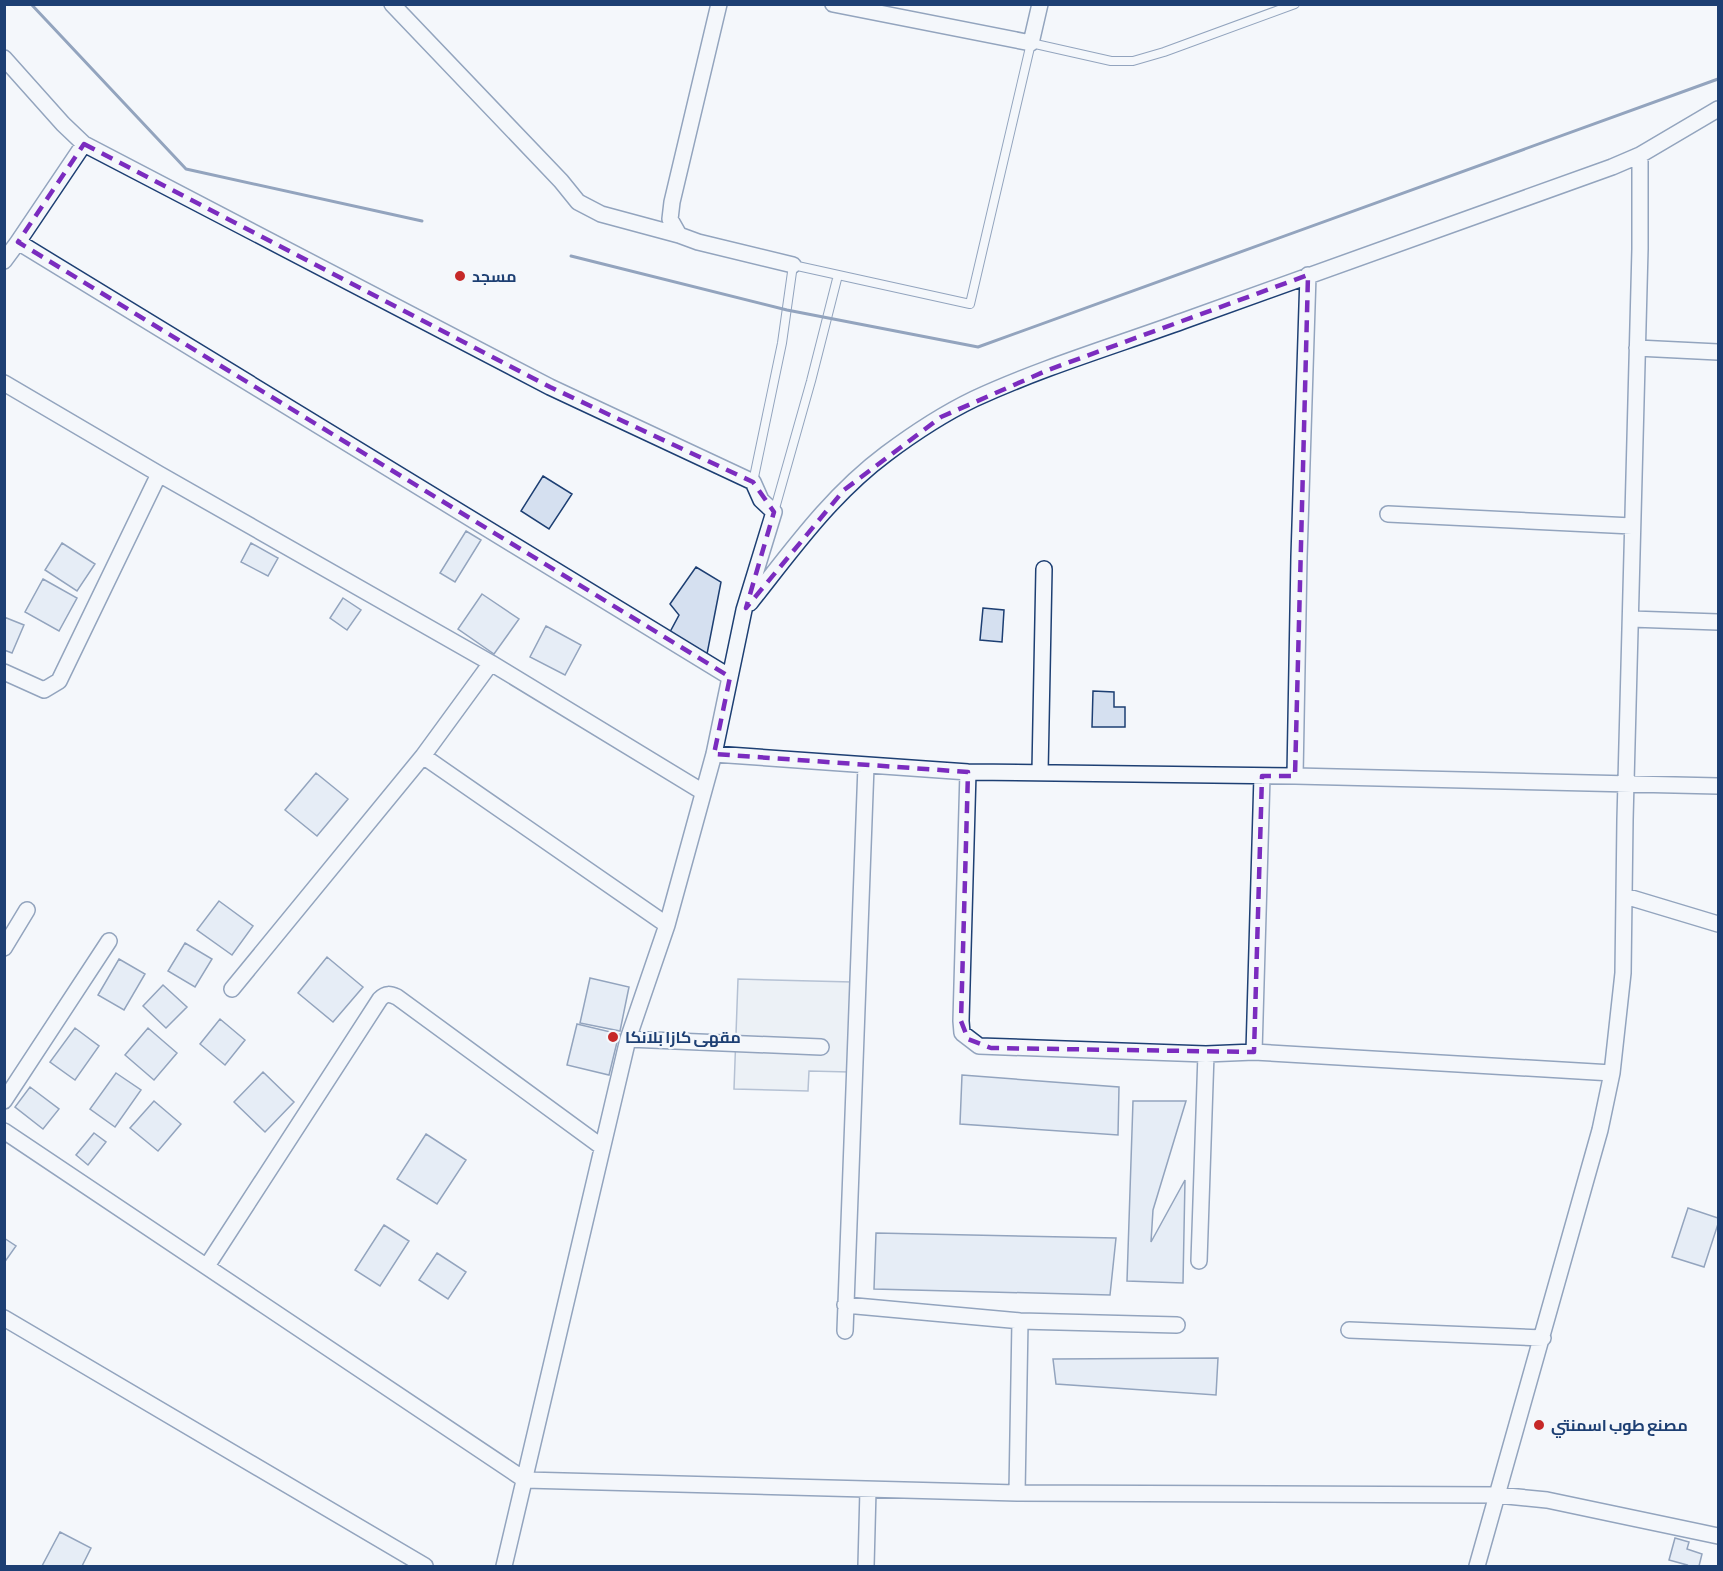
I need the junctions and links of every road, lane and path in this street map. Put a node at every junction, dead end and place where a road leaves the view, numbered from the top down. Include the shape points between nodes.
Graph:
1 (392, 4) edge
2 (719, 4) edge
3 (833, 4) edge
4 (1040, 4) edge
5 (1295, 4) edge
6 (1031, 43) junction
7 (4, 58) edge
8 (1719, 109) edge
9 (84, 144) junction
10 (1640, 155) junction
11 (679, 235) junction
12 (18, 242) junction
13 (4, 261) edge
14 (793, 265) junction
15 (838, 275) junction
16 (1308, 275) junction
17 (1637, 348) junction
18 (1719, 352) edge
19 (4, 383) edge
20 (159, 474) junction
21 (753, 482) junction
22 (774, 513) junction
23 (1388, 514) dead end
24 (1632, 526) junction
25 (1044, 569) dead end
26 (744, 610) junction
27 (1631, 619) junction
28 (1719, 622) edge
29 (491, 663) junction
30 (4, 672) edge
31 (729, 677) junction
32 (714, 754) junction
33 (423, 756) junction
34 (866, 766) junction
35 (968, 772) junction
36 (1040, 772) junction
37 (1262, 776) junction
38 (1295, 776) junction
39 (1626, 785) junction
40 (1719, 786) edge
41 (703, 792) junction
42 (1625, 896) junction
43 (27, 910) dead end
44 (1719, 924) edge
45 (668, 925) junction
46 (109, 941) dead end
47 (4, 948) edge
48 (232, 989) dead end
49 (628, 1039) junction
50 (822, 1047) dead end
51 (1254, 1052) junction
52 (1206, 1054) junction
53 (1612, 1073) junction
54 (4, 1101) edge
55 (4, 1131) edge
56 (602, 1147) junction
57 (1199, 1261) dead end
58 (207, 1266) junction
59 (845, 1305) junction
60 (4, 1318) edge
61 (1020, 1321) junction
62 (1177, 1325) dead end
63 (1349, 1330) dead end
64 (845, 1331) dead end
65 (1543, 1338) junction
66 (525, 1480) junction
67 (868, 1490) junction
68 (1017, 1493) junction
69 (1497, 1495) junction
70 (1719, 1536) edge
71 (425, 1566) edge
72 (504, 1566) edge
73 (866, 1566) edge
74 (1477, 1566) edge

1 - 11 street via 578,202 601,214
2 - 11 street via 672,202 670,219
3 - 6 street
4 - 6 street
5 - 6 lane via 1132,61 1111,61
6 - 15 lane via 970,304
7 - 9 street
8 - 10 street
9 - 12 street
9 - 21 street via 550,387
10 - 16 street
10 - 17 street
11 - 14 street
12 - 13 street
12 - 31 street
14 - 15 lane
14 - 21 lane via 782,343
15 - 22 lane
16 - 26 street via 1048,370 941,417 885,455 844,490 818,516
16 - 38 street
17 - 18 street
17 - 24 street
19 - 20 street
20 - 29 street
20 - 30 street via 60,681 44,690
21 - 22 street via 761,500
22 - 26 street
23 - 24 street
24 - 27 street
25 - 36 street
26 - 31 street
27 - 28 street
27 - 39 street
29 - 33 street
29 - 41 street
31 - 32 street
32 - 34 street
32 - 41 street
33 - 45 street
33 - 48 street
34 - 35 street
34 - 59 street
35 - 36 street
35 - 52 street via 962,1033 979,1046 992,1048
36 - 37 street
37 - 38 street
37 - 51 street
38 - 39 street
39 - 40 street
39 - 42 street
41 - 45 street
42 - 44 street
42 - 53 street via 1623,973
43 - 47 street
45 - 49 street
46 - 54 street
49 - 50 street
49 - 56 street
51 - 52 street
51 - 53 street
52 - 57 street
53 - 65 street
55 - 58 street
56 - 58 street via 397,997 385,995
56 - 66 street
58 - 66 street
59 - 61 street
59 - 64 street
60 - 71 street
61 - 62 street
61 - 68 street
63 - 65 street
65 - 69 street
66 - 67 street
66 - 72 street
67 - 68 street
67 - 73 street
68 - 69 street
69 - 70 street via 1547,1500
69 - 74 street

